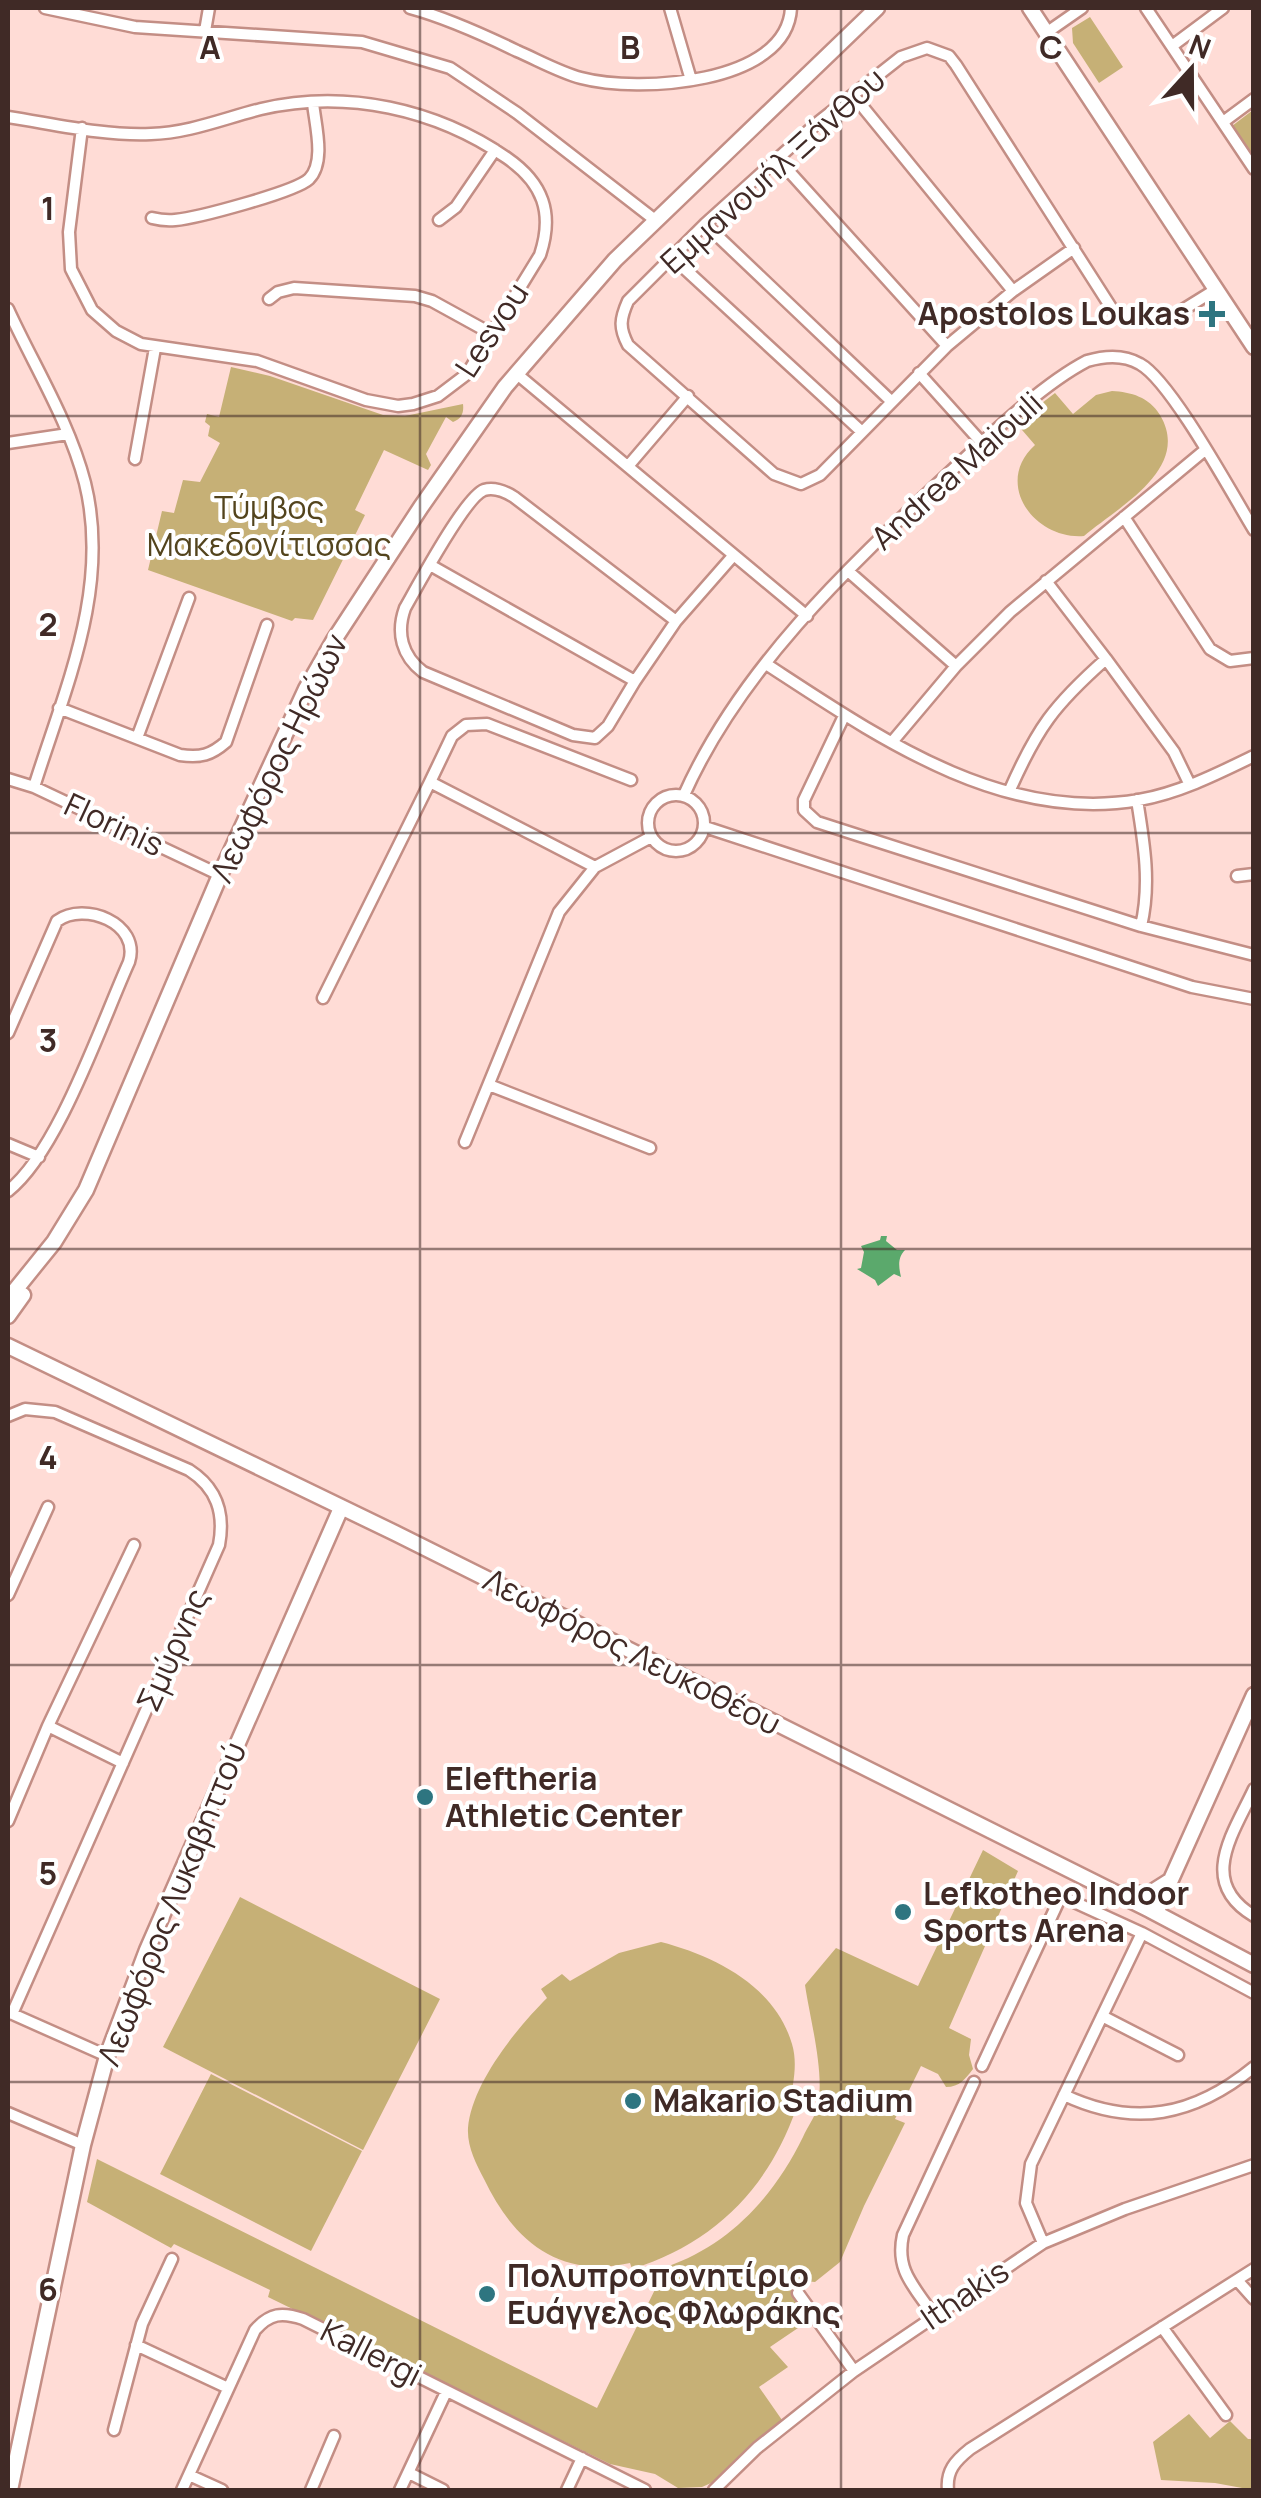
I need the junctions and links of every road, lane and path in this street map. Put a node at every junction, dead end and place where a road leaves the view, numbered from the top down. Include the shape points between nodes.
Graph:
1 (44, 8) edge
2 (209, 8) edge
3 (410, 8) edge
4 (670, 8) edge
5 (792, 8) edge
6 (877, 8) edge
7 (1030, 8) edge
8 (1082, 8) edge
9 (1146, 8) edge
10 (1222, 8) edge
11 (206, 31) junction
12 (1046, 33) junction
13 (1172, 46) junction
14 (691, 80) junction
15 (853, 95) junction
16 (1254, 99) edge
17 (313, 103) junction
18 (8, 117) edge
19 (1223, 122) junction
20 (82, 128) junction
21 (495, 150) junction
22 (777, 158) junction
23 (1254, 169) edge
24 (152, 218) dead end
25 (439, 220) dead end
26 (655, 220) junction
27 (705, 224) junction
28 (1074, 248) junction
29 (673, 258) junction
30 (1216, 290) junction
31 (1012, 291) junction
32 (269, 299) dead end
33 (8, 308) edge
34 (1112, 309) dead end
35 (1173, 316) dead end
36 (492, 334) junction
37 (20, 337) junction
38 (8, 339) edge
39 (947, 346) junction
40 (1254, 347) edge
41 (155, 348) junction
42 (920, 373) junction
43 (516, 374) junction
44 (688, 396) junction
45 (891, 401) junction
46 (862, 432) junction
47 (68, 434) junction
48 (8, 442) edge
49 (982, 443) junction
50 (1205, 450) junction
51 (135, 458) dead end
52 (628, 464) junction
53 (1124, 516) junction
54 (1254, 530) edge
55 (733, 556) junction
56 (430, 564) junction
57 (848, 571) junction
58 (1046, 582) junction
59 (189, 598) dead end
60 (807, 616) junction
61 (676, 621) junction
62 (267, 625) dead end
63 (1254, 658) edge
64 (1106, 659) junction
65 (766, 664) junction
66 (956, 666) junction
67 (635, 681) junction
68 (59, 708) junction
69 (844, 716) junction
70 (136, 738) junction
71 (892, 742) junction
72 (1254, 756) edge
73 (8, 779) edge
74 (631, 780) dead end
75 (430, 782) junction
76 (1190, 784) junction
77 (34, 786) junction
78 (1009, 792) junction
79 (684, 796) junction
80 (1137, 800) junction
81 (705, 827) junction
82 (652, 837) junction
83 (595, 867) junction
84 (1254, 874) edge
85 (220, 875) junction
86 (1237, 876) dead end
87 (1141, 926) junction
88 (1254, 955) edge
89 (322, 998) dead end
90 (1254, 999) edge
91 (8, 1033) edge
92 (489, 1084) junction
93 (465, 1142) dead end
94 (8, 1144) edge
95 (650, 1148) dead end
96 (39, 1157) junction
97 (8, 1191) edge
98 (46, 1252) junction
99 (8, 1299) edge
100 (8, 1316) edge
101 (8, 1346) edge
102 (8, 1416) edge
103 (48, 1508) dead end
104 (340, 1508) junction
105 (134, 1546) dead end
106 (8, 1595) edge
107 (1254, 1695) edge
108 (48, 1726) junction
109 (123, 1762) junction
110 (1254, 1789) edge
111 (1248, 1814) edge
112 (8, 1821) edge
113 (1173, 1878) junction
114 (1113, 1892) junction
115 (1156, 1913) junction
116 (1254, 1916) edge
117 (1188, 1930) junction
118 (1142, 1933) junction
119 (1254, 1965) edge
120 (1254, 1994) edge
121 (10, 2013) edge
122 (1102, 2016) junction
123 (1178, 2055) dead end
124 (106, 2056) junction
125 (982, 2066) dead end
126 (1254, 2068) edge
127 (974, 2082) dead end
128 (1064, 2095) junction
129 (8, 2113) edge
130 (82, 2145) junction
131 (1254, 2165) edge
132 (1043, 2243) junction
133 (172, 2259) dead end
134 (1254, 2269) edge
135 (1237, 2280) junction
136 (798, 2293) dead end
137 (1254, 2299) edge
138 (934, 2316) junction
139 (1162, 2326) junction
140 (136, 2344) junction
141 (854, 2371) junction
142 (228, 2388) junction
143 (446, 2392) junction
144 (1226, 2415) dead end
145 (114, 2430) dead end
146 (334, 2436) dead end
147 (582, 2458) junction
148 (409, 2473) junction
149 (189, 2475) junction
150 (10, 2490) edge
151 (182, 2490) edge
152 (222, 2490) edge
153 (310, 2490) edge
154 (400, 2490) edge
155 (443, 2490) edge
156 (568, 2490) edge
157 (645, 2490) edge
158 (714, 2490) edge
159 (948, 2490) edge

1 - 11 street via 135,27
2 - 11 street
3 - 14 street via 578,77 625,84
4 - 14 street
5 - 14 street via 786,34 770,51 730,72
6 - 26 main road, Λεωφόρος Ηρώων
7 - 12 main road
8 - 12 street
9 - 13 street
10 - 13 street
11 - 26 street via 362,42 450,68
12 - 30 main road
13 - 19 street
15 - 22 street, Εμμανουήλ Ξάνθου
15 - 28 street, Εμμανουήλ Ξάνθου via 910,51 927,48 949,56
15 - 31 street
16 - 19 street
17 - 20 street, Lesvou via 152,134
17 - 21 street, Lesvou via 404,110
17 - 24 street via 318,147 310,178 186,219
18 - 20 street, Lesvou
19 - 23 street
20 - 41 street, Lesvou via 71,269 102,320
21 - 25 street via 456,207
21 - 36 street, Lesvou via 534,180 547,225 540,256
22 - 27 street, Εμμανουήλ Ξάνθου
22 - 39 street
26 - 43 main road, Λεωφόρος Ηρώων
27 - 29 street, Εμμανουήλ Ξάνθου
27 - 45 street
28 - 31 street
28 - 34 street, Εμμανουήλ Ξάνθου
29 - 44 street, Εμμανουήλ Ξάνθου via 628,301 620,323 628,345
29 - 46 street
30 - 35 street
30 - 40 main road
31 - 39 street
32 - 36 street via 294,288 415,296
33 - 37 street
36 - 41 street, Lesvou via 460,383 398,406 258,361
37 - 38 street
37 - 47 street
39 - 42 street
41 - 51 street
42 - 45 street
42 - 49 street
43 - 52 street
43 - 85 main road, Λεωφόρος Ηρώων via 334,640
44 - 46 street, Εμμανουήλ Ξάνθου via 774,474 801,484 820,475
44 - 52 street
45 - 46 street
47 - 48 street
47 - 68 street via 90,508 92,566 85,628
49 - 50 street, Andrea Maiouli via 1079,365 1108,357 1139,363 1159,379
49 - 57 street, Andrea Maiouli
50 - 53 street
50 - 54 street, Andrea Maiouli
52 - 55 street
53 - 58 street
53 - 63 street via 1210,649 1230,661
55 - 60 street
55 - 61 street
56 - 61 street via 472,500 497,490
56 - 67 street
56 - 67 street via 400,625 414,666 583,738 595,738 608,726
57 - 60 street, Andrea Maiouli
57 - 66 street
58 - 64 street
58 - 66 street
59 - 70 street
60 - 65 street, Andrea Maiouli
61 - 67 street
62 - 70 street via 226,742 199,758
64 - 76 street
64 - 78 street via 1050,712
65 - 69 street
65 - 79 street, Andrea Maiouli via 714,737
66 - 71 street
68 - 70 street
68 - 77 street
69 - 71 street
69 - 87 street via 806,793 810,818
71 - 78 street
72 - 76 street
73 - 77 street, Florinis
74 - 75 street via 475,723 452,736
75 - 83 street
75 - 89 street
76 - 80 street
77 - 85 street, Florinis
78 - 80 street via 1069,802
79 - 81 street via 702,811
79 - 82 street via 655,803 648,820
80 - 87 street via 1147,892
81 - 82 street via 697,843 682,851 664,849
81 - 90 street via 1192,987
82 - 83 street
83 - 92 street via 559,912
84 - 86 street
85 - 98 main road, Λεωφόρος Ηρώων via 102,1155
87 - 88 street
91 - 96 street via 56,922 84,912 124,932 131,946 128,962
92 - 93 street
92 - 95 street
94 - 96 street
96 - 97 street
98 - 99 main road, Λεωφόρος Ηρώων
98 - 100 main road via 43,1268
101 - 104 main road, Λεωφόρος Λευκοθέου
102 - 109 street, Σμύρνης via 25,1409 55,1412 189,1470 215,1495 222,1521 218,1545
103 - 106 street
104 - 114 main road, Λεωφόρος Λευκοθέου
104 - 124 main road, Λεωφόρος Λυκαβηττού
105 - 108 street
107 - 113 main road
108 - 109 street
108 - 112 street
109 - 121 street, Σμύρνης
110 - 111 street
111 - 116 street via 1226,1849 1224,1882 1236,1904
113 - 114 main road via 1149,1894
113 - 115 main road
113 - 117 main road via 1174,1907
114 - 115 main road, Λεωφόρος Λευκοθέου
115 - 117 main road, Λεωφόρος Λευκοθέου
117 - 119 main road, Λεωφόρος Λευκοθέου
118 - 120 street
118 - 122 street
118 - 125 street via 1061,1896
121 - 124 street
122 - 123 street
122 - 128 street
124 - 130 main road, Λεωφόρος Λυκαβηττού
126 - 128 street via 1212,2095 1157,2113 1110,2112
127 - 138 street via 899,2253
128 - 132 street via 1026,2188
129 - 130 street
130 - 150 main road, Λεωφόρος Λυκαβηττού
131 - 132 street, Ithakis
132 - 138 street, Ithakis
133 - 140 street
134 - 135 street
135 - 137 street
135 - 139 street
136 - 141 street
138 - 141 street, Ithakis
139 - 144 street
139 - 159 street via 970,2449 953,2464
140 - 142 street
140 - 145 street
141 - 158 street, Ithakis
142 - 143 street, Kallergi via 255,2330 280,2314 303,2319
142 - 149 street, Kallergi
143 - 147 street, Kallergi
143 - 148 street
146 - 153 street
147 - 156 street
147 - 157 street, Kallergi
148 - 154 street
148 - 155 street
149 - 151 street, Kallergi
149 - 152 street

